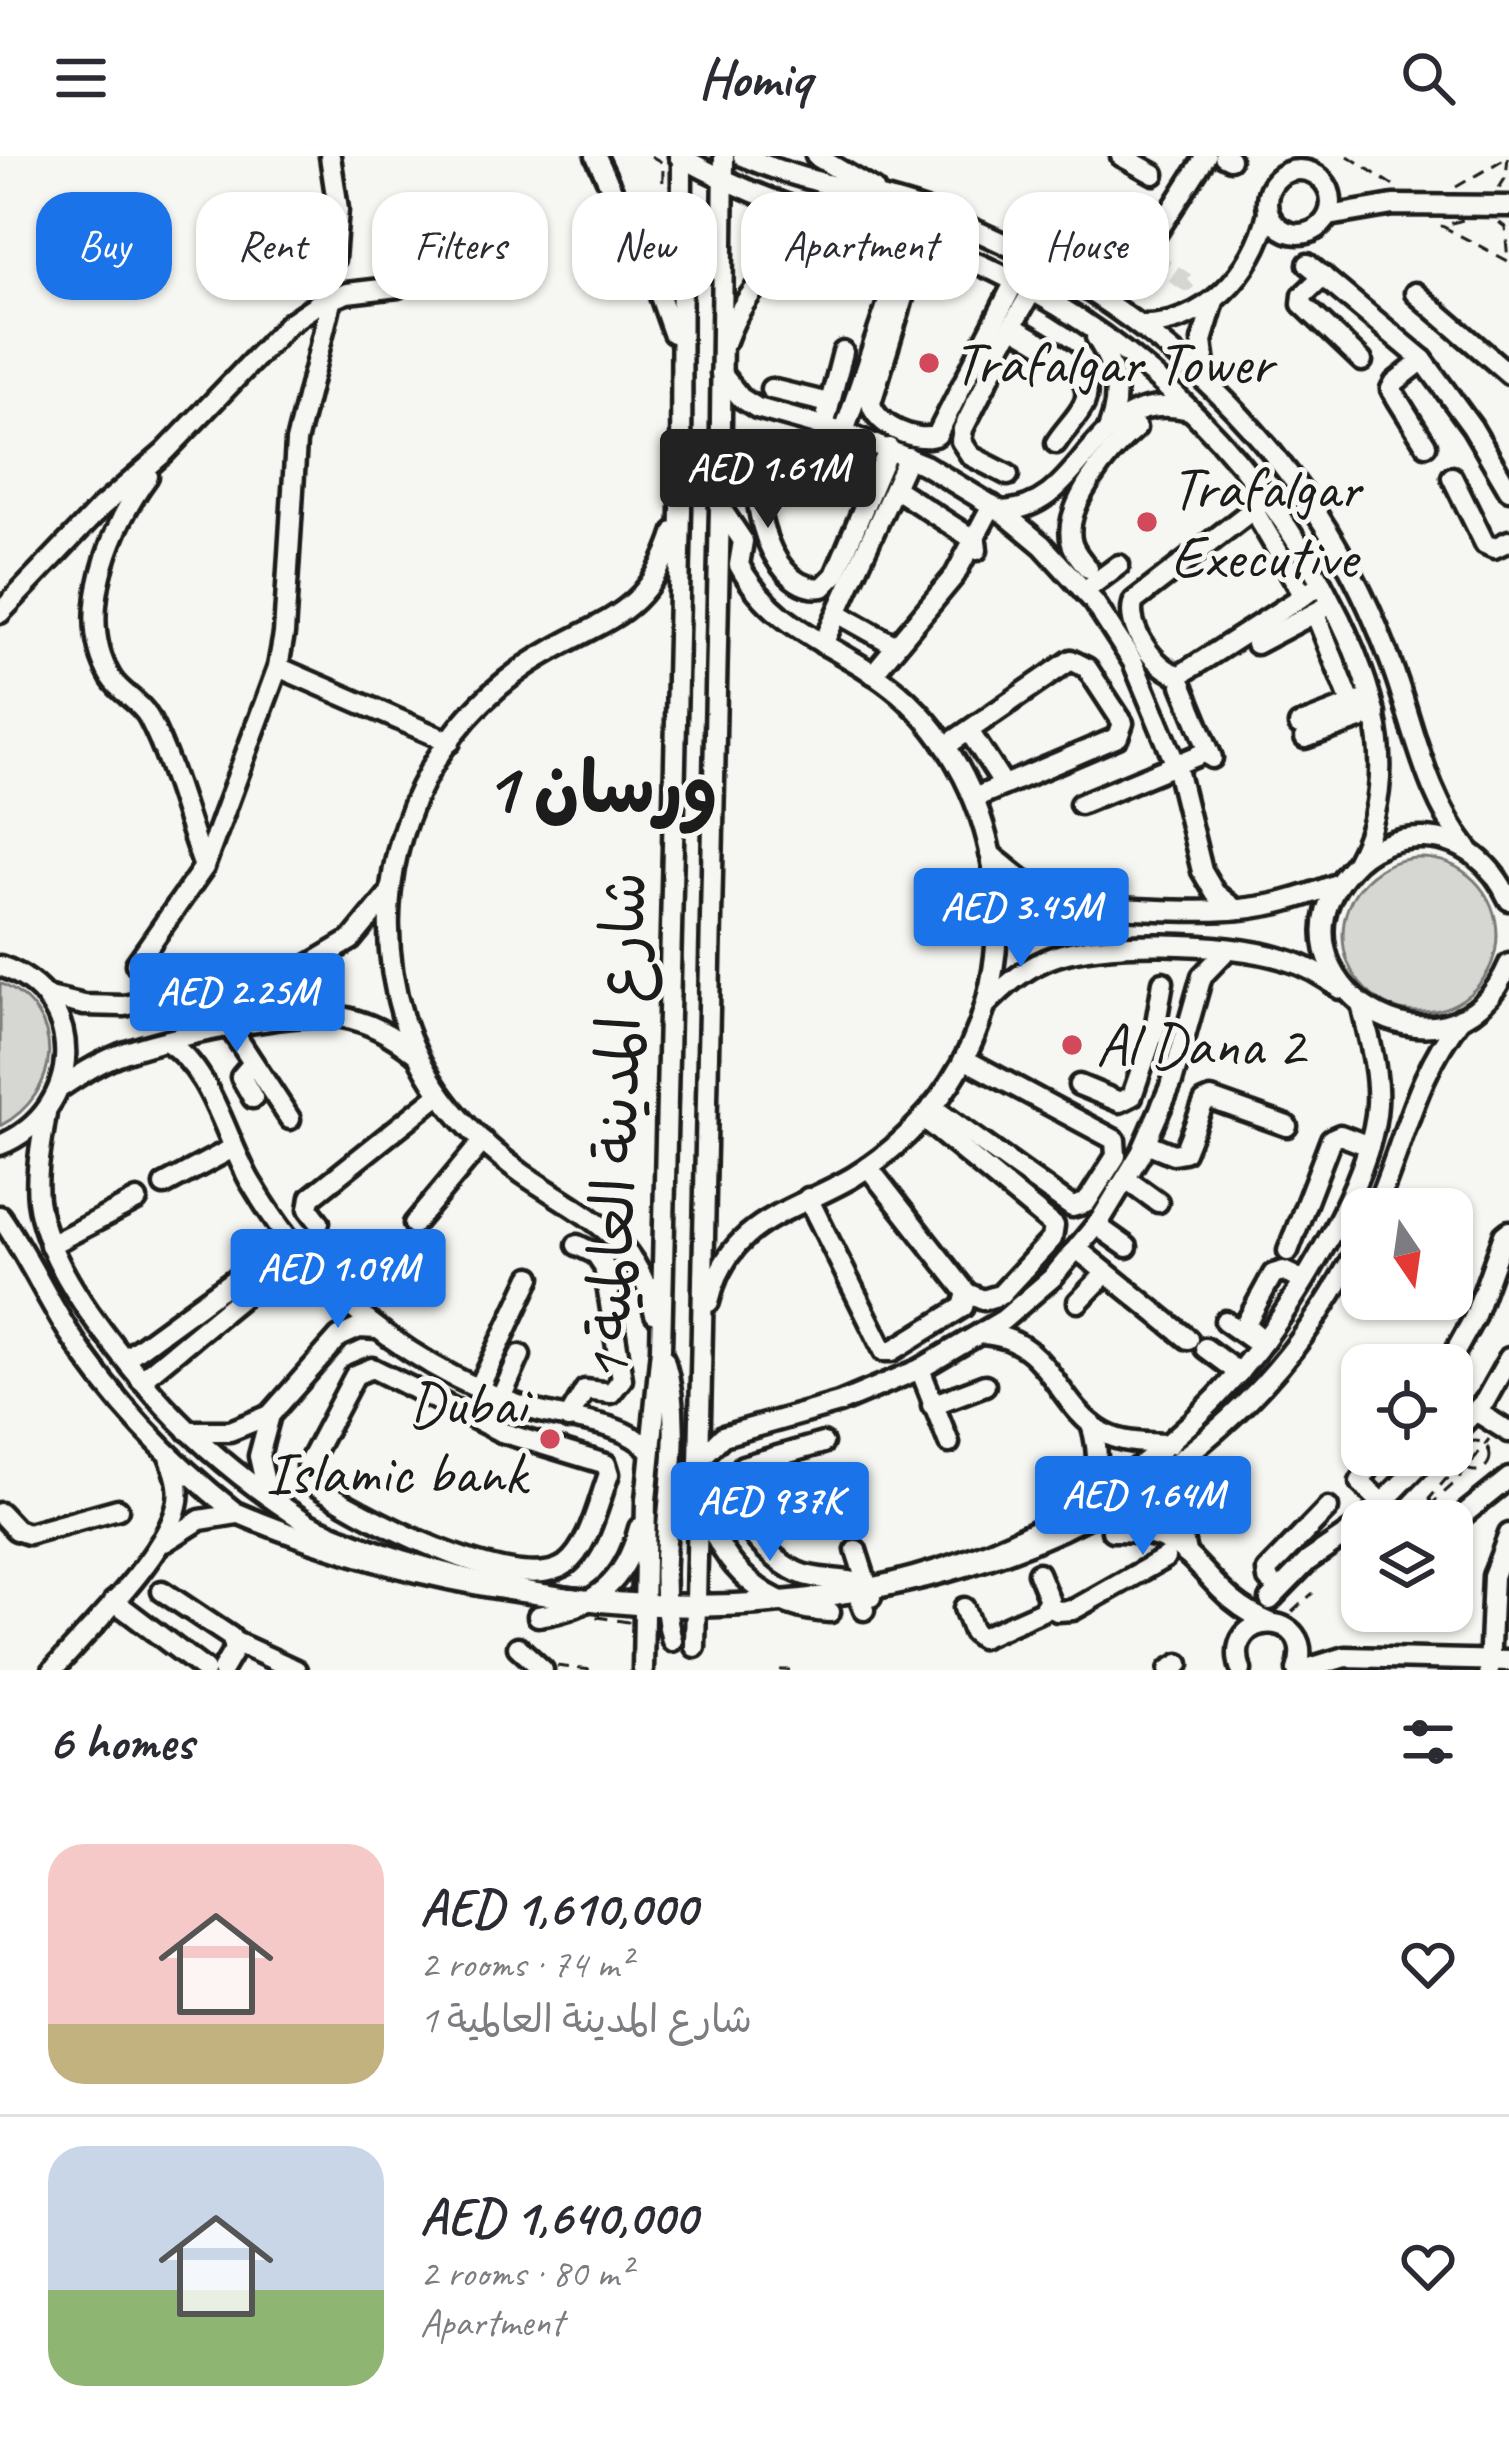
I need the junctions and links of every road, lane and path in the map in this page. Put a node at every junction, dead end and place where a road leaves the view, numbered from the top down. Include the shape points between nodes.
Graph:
1 (331, 156) edge
2 (596, 156) edge
3 (651, 156) edge
4 (724, 156) edge
5 (742, 156) edge
6 (816, 156) edge
7 (1121, 156) edge
8 (1206, 156) edge
9 (1290, 156) edge
10 (1348, 156) edge
11 (1508, 156) edge
12 (681, 157) edge
13 (1311, 164) edge
14 (1508, 172) edge
15 (1154, 174) dead end
16 (1278, 177) junction
17 (723, 178) junction
18 (1329, 188) junction
19 (1408, 189) dead end
20 (336, 192) edge
21 (663, 192) edge
22 (756, 192) edge
23 (854, 192) edge
24 (880, 192) edge
25 (1468, 192) dead end
26 (1493, 192) dead end
27 (1394, 205) junction
28 (1509, 206) edge
29 (1268, 212) junction
30 (1169, 213) edge
31 (1328, 216) junction
32 (979, 232) edge
33 (1296, 234) junction
34 (1508, 241) edge
35 (1254, 255) junction
36 (1415, 293) dead end
37 (329, 300) edge
38 (332, 300) edge
39 (746, 300) edge
40 (898, 300) edge
41 (905, 300) edge
42 (1015, 300) edge
43 (1019, 300) edge
44 (1045, 300) edge
45 (1214, 301) junction
46 (1138, 325) junction
47 (1012, 326) junction
48 (1090, 328) junction
49 (843, 352) dead end
50 (1000, 356) dead end
51 (1361, 361) dead end
52 (1423, 361) junction
53 (679, 363) junction
54 (721, 365) junction
55 (1509, 374) edge
56 (1207, 382) junction
57 (771, 389) dead end
58 (975, 394) dead end
59 (830, 404) junction
60 (1190, 410) junction
61 (824, 426) junction
62 (1109, 427) junction
63 (1136, 428) dead end
64 (846, 433) junction
65 (1509, 441) edge
66 (1426, 445) dead end
67 (1093, 446) junction
68 (889, 448) junction
69 (164, 452) junction
70 (1488, 453) junction
71 (908, 457) junction
72 (978, 459) junction
73 (1008, 475) dead end
74 (1452, 477) dead end
75 (960, 483) junction
76 (1081, 486) junction
77 (1509, 490) edge
78 (893, 492) junction
79 (1047, 498) junction
80 (1262, 498) junction
81 (720, 507) junction
82 (997, 508) junction
83 (681, 511) junction
84 (936, 512) junction
85 (1209, 532) dead end
86 (976, 541) junction
87 (1509, 542) edge
88 (1042, 545) junction
89 (859, 553) dead end
90 (1084, 591) junction
91 (1321, 597) junction
92 (940, 603) dead end
93 (0, 613) edge
94 (839, 614) junction
95 (1253, 640) dead end
96 (824, 644) junction
97 (896, 646) junction
98 (278, 667) junction
99 (873, 674) junction
100 (1366, 705) junction
101 (987, 708) dead end
102 (1156, 712) junction
103 (969, 731) junction
104 (1302, 732) dead end
105 (450, 742) junction
106 (944, 744) junction
107 (1176, 765) junction
108 (1004, 785) junction
109 (1029, 785) dead end
110 (975, 802) junction
111 (1080, 804) dead end
112 (990, 854) junction
113 (1475, 855) junction
114 (1356, 862) junction
115 (204, 867) junction
116 (1509, 882) edge
117 (1339, 883) junction
118 (388, 895) junction
119 (1509, 900) edge
120 (1235, 909) junction
121 (1228, 949) junction
122 (136, 964) dead end
123 (1509, 964) edge
124 (0, 966) edge
125 (1163, 982) dead end
126 (1509, 989) edge
127 (45, 996) junction
128 (1355, 1001) junction
129 (987, 1004) junction
130 (1469, 1012) junction
131 (231, 1029) junction
132 (166, 1041) junction
133 (418, 1055) junction
134 (965, 1057) junction
135 (253, 1063) junction
136 (1001, 1074) dead end
137 (1141, 1075) junction
138 (1079, 1085) dead end
139 (60, 1088) junction
140 (1169, 1088) junction
141 (440, 1094) junction
142 (253, 1098) dead end
143 (1201, 1109) junction
144 (930, 1110) junction
145 (46, 1113) junction
146 (290, 1119) dead end
147 (1287, 1126) dead end
148 (961, 1137) junction
149 (483, 1141) junction
150 (1146, 1143) junction
151 (0, 1145) edge
152 (1369, 1146) junction
153 (232, 1148) junction
154 (868, 1167) junction
155 (1126, 1179) junction
156 (164, 1184) dead end
157 (1382, 1188) edge
158 (808, 1198) junction
159 (137, 1200) dead end
160 (1158, 1202) dead end
161 (0, 1216) edge
162 (319, 1222) dead end
163 (414, 1224) dead end
164 (1096, 1225) junction
165 (1509, 1231) edge
166 (50, 1245) junction
167 (577, 1245) dead end
168 (1127, 1247) dead end
169 (1077, 1250) junction
170 (1310, 1271) junction
171 (1106, 1273) junction
172 (531, 1277) dead end
173 (1341, 1280) edge
174 (336, 1293) junction
175 (967, 1293) junction
176 (1078, 1302) dead end
177 (1024, 1305) junction
178 (1222, 1324) dead end
179 (380, 1329) junction
180 (982, 1334) junction
181 (701, 1336) junction
182 (331, 1344) junction
183 (1460, 1344) edge
184 (1028, 1347) junction
185 (1260, 1347) junction
186 (661, 1349) junction
187 (520, 1355) dead end
188 (1509, 1358) edge
189 (125, 1359) junction
190 (917, 1370) junction
191 (1238, 1374) junction
192 (141, 1380) junction
193 (985, 1385) dead end
194 (489, 1393) junction
195 (932, 1405) junction
196 (803, 1414) junction
197 (270, 1415) junction
198 (1474, 1415) joint
199 (568, 1420) junction
200 (476, 1421) junction
201 (1090, 1424) junction
202 (1505, 1426) edge
203 (188, 1431) junction
204 (949, 1443) dead end
205 (1473, 1443) edge
206 (1486, 1443) junction
207 (1170, 1444) junction
208 (650, 1450) junction
209 (168, 1454) junction
210 (699, 1460) junction
211 (1473, 1461) edge
212 (1473, 1472) edge
213 (1364, 1476) edge
214 (1410, 1476) edge
215 (1462, 1476) edge
216 (1509, 1478) edge
217 (1178, 1480) junction
218 (1458, 1480) junction
219 (698, 1487) junction
220 (268, 1496) junction
221 (646, 1500) junction
222 (1379, 1500) edge
223 (1388, 1500) edge
224 (1431, 1500) edge
225 (1436, 1500) edge
226 (1146, 1505) dead end
227 (1328, 1508) dead end
228 (1473, 1508) edge
229 (118, 1509) dead end
230 (1082, 1511) junction
231 (0, 1513) edge
232 (237, 1514) junction
233 (1129, 1518) dead end
234 (1509, 1534) edge
235 (1341, 1538) edge
236 (157, 1548) junction
237 (856, 1550) dead end
238 (1186, 1552) junction
239 (1165, 1558) dead end
240 (305, 1560) dead end
241 (1056, 1562) dead end
242 (1038, 1573) junction
243 (1016, 1583) dead end
244 (162, 1591) dead end
245 (1220, 1592) junction
246 (1313, 1593) dead end
247 (463, 1600) dead end
248 (114, 1601) junction
249 (1048, 1605) junction
250 (869, 1608) junction
251 (964, 1608) dead end
252 (802, 1624) dead end
253 (574, 1627) dead end
254 (1281, 1627) junction
255 (621, 1632) dead end
256 (643, 1634) junction
257 (719, 1634) dead end
258 (670, 1635) junction
259 (695, 1636) junction
260 (233, 1641) junction
261 (1238, 1645) junction
262 (1345, 1657) junction
263 (622, 1661) dead end
264 (559, 1662) edge
265 (1496, 1664) edge
266 (689, 1665) edge
267 (642, 1666) edge
268 (53, 1670) edge
269 (205, 1670) edge
270 (222, 1670) edge
271 (296, 1670) edge
272 (543, 1670) edge
273 (591, 1670) edge
274 (779, 1670) edge
275 (790, 1670) edge
276 (1240, 1670) edge
277 (1300, 1670) edge

1 - 20 street
2 - 53 street via 663,299
3 - 21 path via 663,163
4 - 17 street, شارع المدينة العالمية 1
5 - 23 street
6 - 24 street
7 - 15 street
8 - 30 street
9 - 16 street
10 - 19 path
11 - 14 path
11 - 25 path via 1449,191
12 - 17 street
12 - 53 street, شارع المدينة العالمية 1
13 - 16 street
13 - 18 street
14 - 26 path
16 - 29 street
17 - 22 street
17 - 54 street, شارع المدينة العالمية 1
18 - 27 street
18 - 31 street
27 - 28 street
27 - 31 street
29 - 33 street
29 - 35 street
31 - 33 street
32 - 46 street
33 - 35 street
34 - 34 path via 1492,217 1442,226 1508,261
35 - 45 street
36 - 55 street
37 - 69 street via 288,324
38 - 98 street via 296,442
39 - 54 street
40 - 64 street
41 - 42 street via 871,408 883,422 930,439
43 - 47 street
44 - 48 street
45 - 46 street via 1173,322
45 - 56 street via 1202,341
46 - 56 street
47 - 58 street
47 - 67 street via 1081,374 1086,399 1061,435
48 - 60 street
48 - 62 street via 1114,374
49 - 59 street
50 - 72 street via 961,435
51 - 52 street via 1302,304 1316,270
52 - 66 street via 1391,389
52 - 70 street
53 - 83 street, شارع المدينة العالمية 1
54 - 61 street via 757,408
54 - 81 street, شارع المدينة العالمية 1
56 - 113 street via 1276,456 1345,559 1394,672 1426,778
57 - 59 street
59 - 61 street
60 - 62 street via 1148,408
60 - 80 street
61 - 64 street
62 - 67 street
63 - 76 street
64 - 68 street
64 - 68 street via 845,468 782,451 761,474 758,512 774,556 812,588 835,575
65 - 70 street
67 - 76 street
68 - 71 street
69 - 93 street
69 - 115 street via 116,531 97,640 113,681 147,712
70 - 77 street
71 - 75 street
71 - 78 street
72 - 73 street
72 - 75 street
74 - 87 street via 1485,544
75 - 82 street
75 - 84 street
76 - 79 street
76 - 90 street via 1071,538 1103,570
78 - 84 street
78 - 89 street
78 - 94 street
79 - 82 street
79 - 88 street
80 - 85 street
80 - 91 street
80 - 91 street via 1135,601 1133,625 1166,671 1180,675
81 - 96 street via 743,541 739,565 748,583 776,615
81 - 181 street, شارع المدينة العالمية 1
82 - 86 street
82 - 88 street
83 - 105 street via 663,561 634,604 521,669
83 - 186 street, شارع المدينة العالمية 1
84 - 86 street
86 - 92 street via 974,560
86 - 97 street
88 - 90 street
90 - 102 street
91 - 95 street
91 - 100 street
94 - 96 street
94 - 97 street
96 - 99 street
97 - 99 street
98 - 105 street
98 - 115 street
99 - 106 street
100 - 104 street
100 - 114 street via 1382,755 1380,794
101 - 106 street
102 - 107 street
102 - 107 street via 1184,692 1212,756
103 - 106 street
103 - 108 street
103 - 108 street via 1071,660 1087,668 1123,723 1118,737
105 - 118 street via 411,806
106 - 110 street
107 - 111 street
107 - 120 street via 1202,871
108 - 110 street
109 - 110 street
110 - 112 street
112 - 120 street via 1026,883 1072,903
112 - 129 street via 997,920
113 - 114 street via 1410,838
113 - 116 street
113 - 119 street
114 - 117 street
115 - 122 street
117 - 120 street
117 - 128 street via 1327,912 1326,948
118 - 127 street via 351,940 301,970 124,1006
118 - 133 street via 393,977
121 - 128 street via 1301,965
121 - 129 street via 1070,951 1024,971
121 - 140 street via 1202,976
123 - 130 street
124 - 127 street
125 - 137 street
126 - 130 street
127 - 139 street via 66,1047
128 - 130 street via 1380,1018 1420,1027
128 - 152 street via 1376,1079
129 - 134 street
130 - 157 street via 1416,1090
131 - 132 street
131 - 133 street via 338,1016 373,1025
131 - 135 street
132 - 139 street via 110,1058
132 - 153 street via 195,1067
133 - 141 street
134 - 136 street
134 - 144 street
134 - 148 street via 1112,1137 1118,1152 1076,1208
135 - 142 street via 241,1077
135 - 146 street
137 - 138 street via 1124,1101
137 - 140 street
139 - 145 street
140 - 143 street
140 - 150 street
141 - 149 street
141 - 162 street via 311,1196 308,1209
143 - 147 street via 1214,1099
143 - 150 street via 1184,1152
144 - 148 street
144 - 154 street
145 - 151 street
145 - 166 street via 37,1182
148 - 175 street via 1055,1230 1000,1295 983,1300
149 - 163 street
149 - 186 street via 627,1249 654,1307
150 - 155 street
152 - 170 street
152 - 170 street via 1331,1138 1278,1248
153 - 156 street
153 - 174 street via 279,1224
154 - 158 street
154 - 175 street
155 - 160 street
155 - 164 street
158 - 175 street via 884,1351 963,1307
158 - 181 street via 761,1222 730,1254
159 - 166 street
161 - 209 street via 89,1364
164 - 168 street
164 - 169 street
165 - 183 street
166 - 189 street
167 - 199 street via 596,1254 607,1274 622,1379 611,1393 582,1392
169 - 171 street
169 - 177 street
170 - 185 street
170 - 185 street via 1273,1274 1245,1325
171 - 176 street
171 - 191 street
172 - 194 street
173 - 217 street via 1246,1411
174 - 179 street
174 - 182 street
177 - 180 street
177 - 184 street
178 - 185 street
179 - 182 street via 349,1331
179 - 194 street
180 - 184 street
180 - 190 street
181 - 210 street, شارع المدينة العالمية 1
182 - 197 street
184 - 201 street
185 - 191 street
186 - 208 street, شارع المدينة العالمية 1
186 - 258 street via 672,1400
187 - 194 street
188 - 198 street
189 - 192 street
189 - 192 street via 237,1289
190 - 195 street
190 - 196 street
191 - 207 street
192 - 203 street
193 - 195 street
194 - 199 street
194 - 200 street
195 - 204 street
196 - 210 street via 724,1436
196 - 250 street via 818,1445 743,1466 736,1500 774,1557 802,1575 853,1582
197 - 203 street via 230,1431
197 - 220 street via 260,1456
198 - 202 street
199 - 208 street via 624,1431
200 - 200 street via 366,1369 355,1375 306,1478 394,1529 489,1567 539,1572 566,1564 608,1467
201 - 207 street via 1123,1440
201 - 230 street via 1098,1462
202 - 206 path
203 - 220 street
205 - 206 path
206 - 211 path
206 - 212 path via 1492,1457
207 - 230 street
208 - 221 street, شارع المدينة العالمية 1
209 - 232 street
209 - 236 street via 178,1497
210 - 219 street, شارع المدينة العالمية 1
213 - 222 street via 1360,1482
214 - 223 street
215 - 218 path
216 - 228 street
217 - 226 street
217 - 238 street
218 - 224 path via 1446,1479
218 - 225 path
219 - 250 street via 711,1532 748,1581 805,1609
219 - 259 street, شارع المدينة العالمية 1
220 - 247 street via 366,1558
221 - 253 street via 629,1561 612,1586 573,1610 518,1616
221 - 256 street, شارع المدينة العالمية 1
227 - 235 street via 1269,1568 1274,1595
229 - 231 street via 28,1534
230 - 250 street via 978,1569
232 - 236 street via 200,1520
232 - 240 street
233 - 238 street via 1104,1535 1160,1535
234 - 265 street via 1493,1576
236 - 248 street
237 - 250 street
238 - 245 street
239 - 249 street via 1073,1610
241 - 242 street
242 - 243 street
242 - 249 street
244 - 260 street
245 - 254 street
245 - 261 street
246 - 254 path
248 - 268 street
248 - 269 street
249 - 251 street via 984,1638
250 - 252 street
254 - 261 street via 1254,1626
254 - 262 street
254 - 277 street via 1301,1649
255 - 256 street
256 - 258 street
256 - 267 street, شارع المدينة العالمية 1
257 - 259 street
258 - 259 street
258 - 266 street
259 - 266 street, شارع المدينة العالمية 1
260 - 270 street
260 - 271 street
261 - 276 street
262 - 265 street
262 - 277 street
263 - 267 street
264 - 272 street via 508,1644
264 - 273 path via 553,1665
266 - 267 street
274 - 275 path

